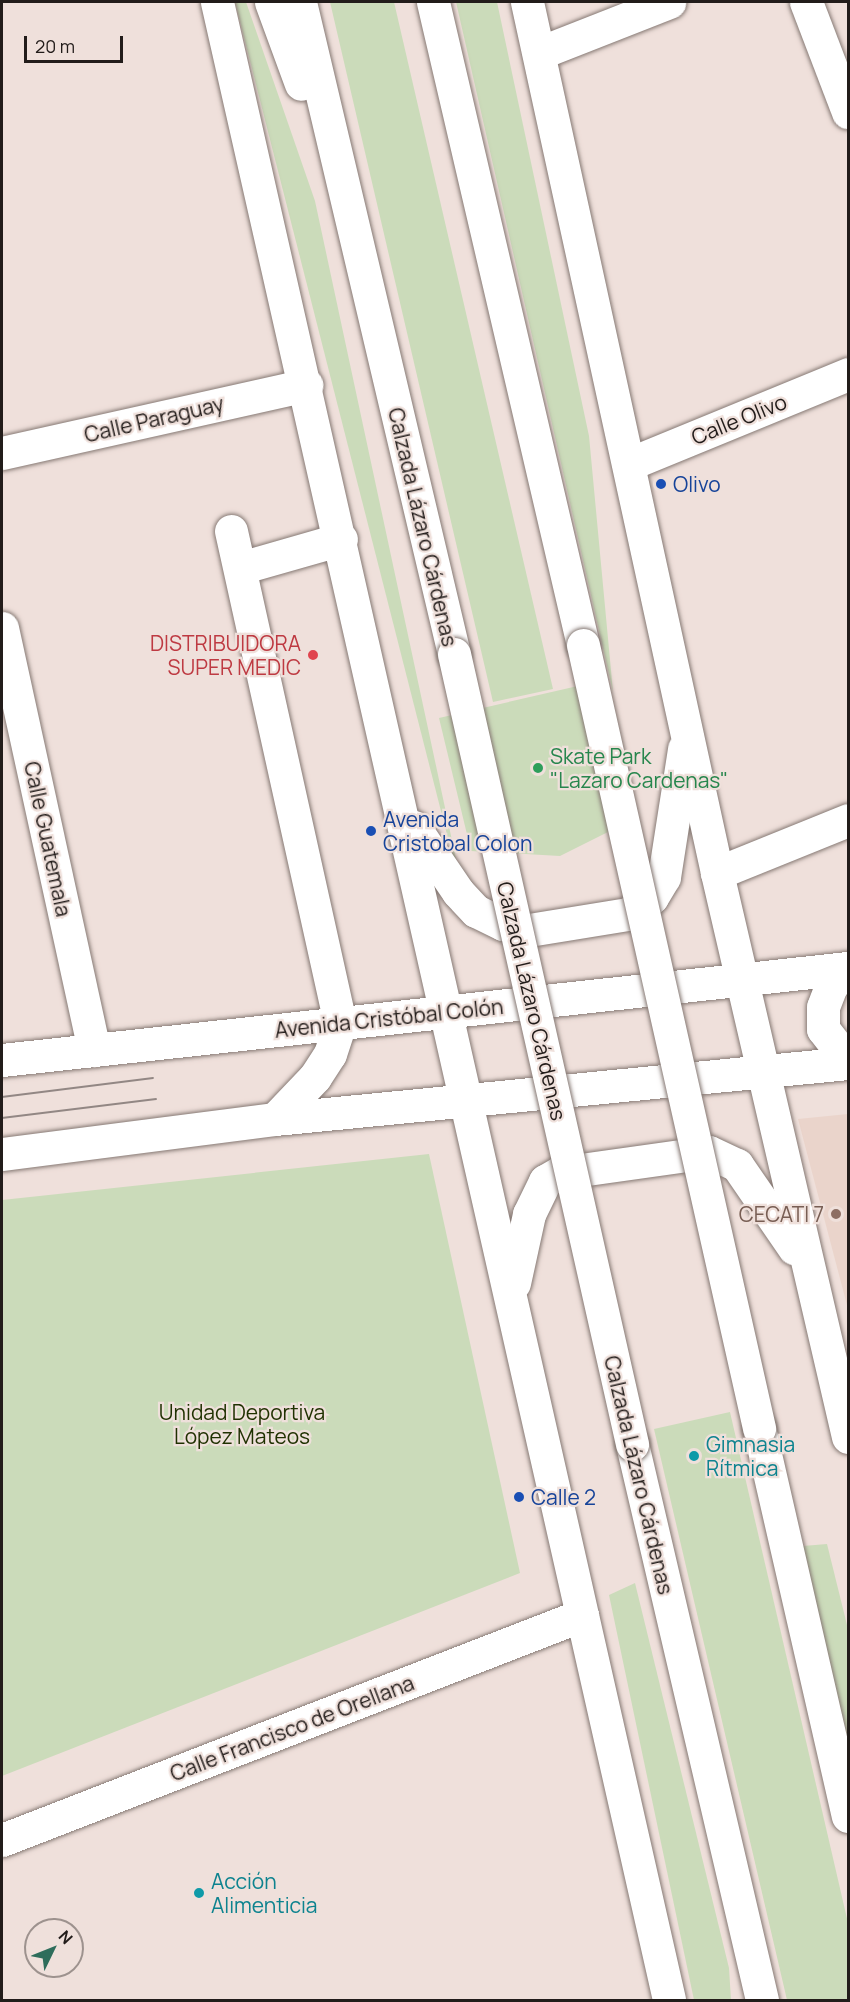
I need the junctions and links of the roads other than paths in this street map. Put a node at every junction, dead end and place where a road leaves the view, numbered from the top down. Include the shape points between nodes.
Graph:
1 (217, 2) edge
2 (270, 2) edge
3 (300, 2) edge
4 (433, 2) edge
5 (527, 2) edge
6 (669, 2) edge
7 (806, 2) edge
8 (539, 53) junction
9 (849, 112) edge
10 (347, 208) junction
11 (849, 374) edge
12 (307, 385) junction
13 (2, 453) edge
14 (629, 464) junction
15 (231, 531) dead end
16 (341, 539) junction
17 (240, 568) junction
18 (2, 628) edge
19 (687, 729) junction
20 (13, 730) edge
21 (400, 805) junction
22 (849, 820) edge
23 (717, 873) junction
24 (847, 969) edge
25 (742, 981) junction
26 (447, 1011) junction
27 (340, 1023) junction
28 (94, 1050) junction
29 (2, 1060) edge
30 (849, 1062) edge
31 (762, 1071) junction
32 (465, 1099) junction
33 (275, 1119) junction
34 (2, 1154) edge
35 (810, 1275) junction
36 (512, 1296) junction
37 (849, 1437) edge
38 (582, 1615) junction
39 (849, 1816) edge
40 (2, 1840) edge
41 (754, 1964) junction
42 (669, 2001) edge
43 (756, 2001) edge
44 (762, 2001) edge

1 - 12 main road
2 - 10 main road
3 - 10 main road, Calzada Lázaro Cárdenas
4 - 39 main road, bridge
5 - 8 main road
6 - 8 main road
7 - 9 main road
8 - 14 main road
10 - 41 main road, Calzada Lázaro Cárdenas, bridge via 454,654
11 - 14 main road, Calle Olivo
12 - 13 main road, Calle Paraguay
12 - 16 main road
14 - 19 main road
15 - 17 main road
16 - 17 main road
16 - 21 main road
17 - 27 main road
18 - 20 main road, Calle Guatemala
19 - 21 main road via 664,877 652,897 628,914 529,930 503,924 476,911 458,892
19 - 23 main road
20 - 28 main road, Calle Guatemala
21 - 26 main road
22 - 23 main road
23 - 25 main road
24 - 25 main road, Avenida Cristóbal Colón
24 - 30 main road via 831,986 824,1007 823,1029
25 - 26 main road, Avenida Cristóbal Colón
25 - 31 main road
26 - 27 main road, Avenida Cristóbal Colón
26 - 32 main road
27 - 28 main road, Avenida Cristóbal Colón
27 - 33 main road via 330,1054 315,1077
28 - 29 main road, Avenida Cristóbal Colón
30 - 31 main road
31 - 32 main road
31 - 35 main road
32 - 33 main road
32 - 36 main road
33 - 34 main road
35 - 36 main road via 744,1173 724,1156 709,1152 559,1173 545,1181 529,1214
35 - 37 main road
36 - 38 main road
38 - 40 main road, Calle Francisco de Orellana
38 - 42 main road
41 - 43 main road
41 - 44 main road, Calzada Lázaro Cárdenas

